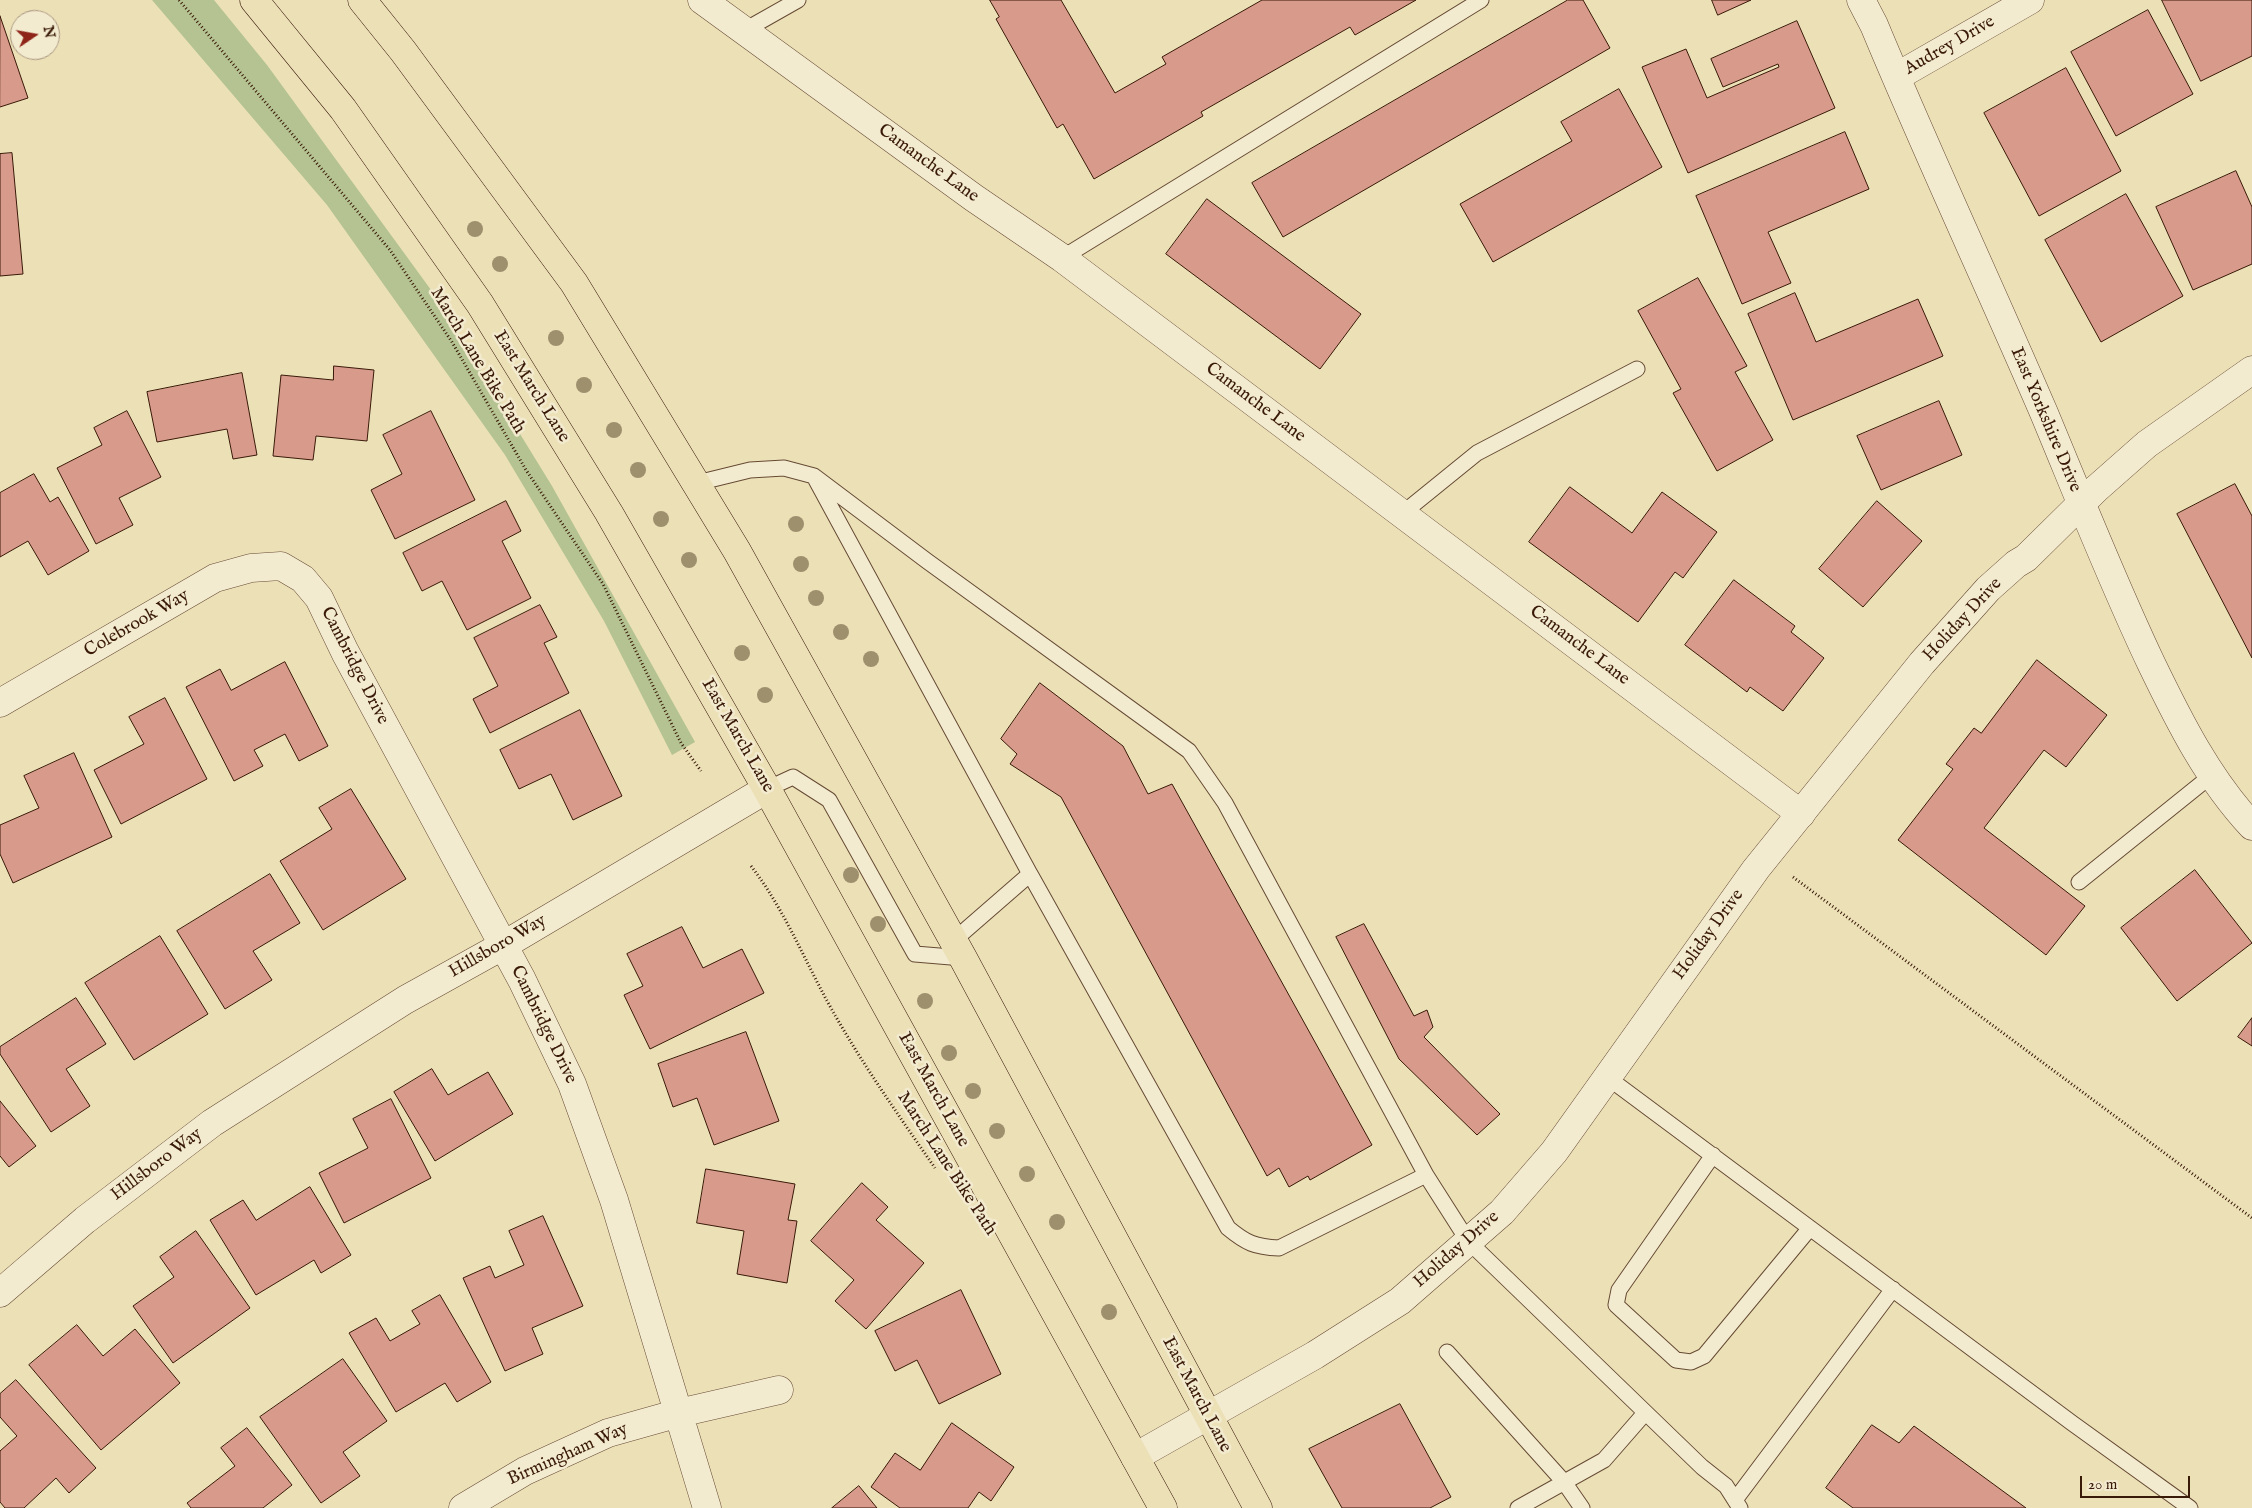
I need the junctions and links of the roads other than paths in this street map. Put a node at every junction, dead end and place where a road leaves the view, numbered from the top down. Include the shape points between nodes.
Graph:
1 (254, 0) edge
2 (362, 0) edge
3 (702, 0) edge
4 (798, 0) edge
5 (1481, 0) edge
6 (1861, 0) edge
7 (2030, 0) edge
8 (745, 30) junction
9 (1896, 77) junction
10 (1062, 258) junction
11 (1637, 369) dead end
12 (2252, 370) edge
13 (814, 476) junction
14 (697, 483) junction
15 (2081, 505) junction
16 (1404, 513) junction
17 (281, 566) joint
18 (0, 703) edge
19 (2212, 775) junction
20 (767, 789) junction
21 (1801, 814) junction
22 (2252, 826) edge
23 (1030, 874) junction
24 (2079, 882) dead end
25 (504, 945) junction
26 (958, 950) junction
27 (1607, 1077) junction
28 (1713, 1155) junction
29 (1426, 1175) junction
30 (1810, 1228) junction
31 (1468, 1241) junction
32 (1893, 1290) junction
33 (0, 1293) edge
34 (1447, 1352) dead end
35 (779, 1390) dead end
36 (679, 1413) junction
37 (1645, 1413) junction
38 (1208, 1417) junction
39 (1135, 1456) junction
40 (1564, 1482) junction
41 (1737, 1504) edge
42 (463, 1508) edge
43 (707, 1508) edge
44 (1163, 1508) edge
45 (1258, 1508) edge
46 (1518, 1508) edge
47 (1582, 1508) edge
48 (2190, 1508) edge

1 - 20 main road, East March Lane via 343,108 480,304 609,512
2 - 14 main road, East March Lane via 574,283
3 - 8 street, Camanche Lane
4 - 8 lane
5 - 10 lane
6 - 9 street, East Yorkshire Drive
7 - 9 street, Audrey Drive
8 - 10 street, Camanche Lane via 966,193
9 - 15 street, East Yorkshire Drive
10 - 16 street, Camanche Lane
11 - 16 lane via 1477,453
12 - 15 street, Holiday Drive via 2148,444
13 - 14 lane via 784,468 750,470
13 - 23 lane
13 - 29 lane via 1189,751 1225,803
14 - 26 main road, East March Lane
15 - 19 street, East Yorkshire Drive via 2176,714
15 - 21 street, Holiday Drive via 1988,589 1922,663
16 - 21 street, Camanche Lane
17 - 18 street, Colebrook Way via 251,568 215,578
17 - 25 street, Cambridge Drive via 303,579 318,598
19 - 22 street, East Yorkshire Drive
19 - 24 lane
20 - 25 street, Hillsboro Way
20 - 26 lane, Hillsboro Way via 793,777 829,800 914,954
20 - 39 main road, East March Lane
21 - 27 street, Holiday Drive via 1766,857
23 - 26 lane
23 - 29 lane via 1228,1228 1244,1241 1261,1247 1279,1248
25 - 33 street, Hillsboro Way via 405,1000 212,1123 86,1220
25 - 36 street, Cambridge Drive via 572,1084 614,1200
26 - 38 main road, East March Lane
27 - 28 lane
27 - 31 street, Holiday Drive via 1554,1152 1502,1212
28 - 30 lane
28 - 30 lane via 1619,1290 1616,1305 1676,1360 1691,1362 1704,1356
29 - 31 lane
30 - 32 lane
31 - 37 lane
31 - 38 street, Holiday Drive via 1400,1301
32 - 41 lane
32 - 48 lane
34 - 40 lane
35 - 36 street
36 - 42 street, Birmingham Way via 608,1433 525,1470
36 - 43 street, Cambridge Drive
37 - 40 lane via 1604,1460
37 - 41 lane via 1726,1486
38 - 39 street, Holiday Drive
38 - 45 main road, East March Lane
39 - 44 main road, East March Lane
40 - 46 lane
40 - 47 lane

